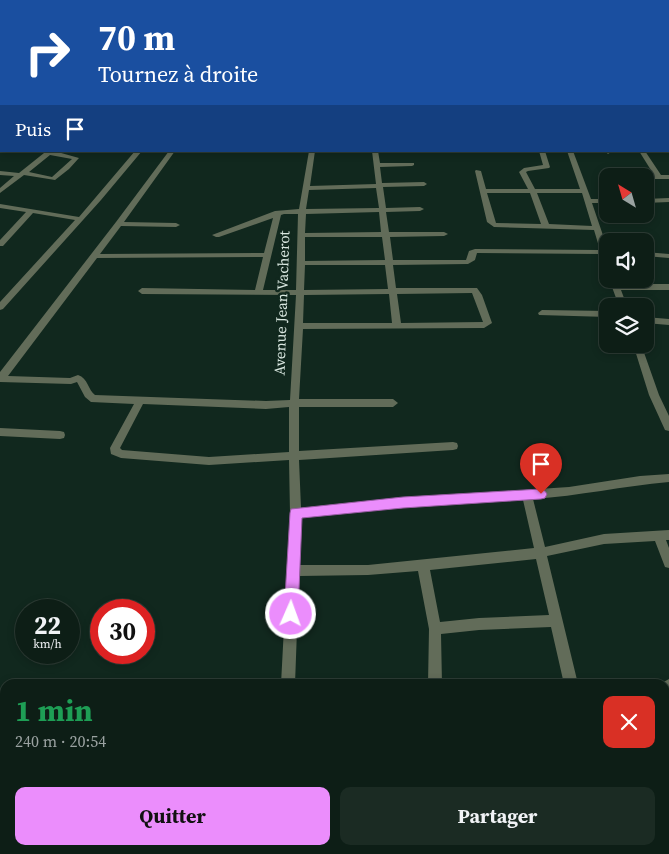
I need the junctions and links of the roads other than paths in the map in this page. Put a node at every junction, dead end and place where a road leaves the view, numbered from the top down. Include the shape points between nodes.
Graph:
1 (47, 152) edge
2 (138, 152) edge
3 (171, 152) edge
4 (312, 152) edge
5 (375, 152) edge
6 (542, 152) edge
7 (570, 152) edge
8 (643, 152) edge
9 (412, 164) dead end
10 (377, 165) junction
11 (478, 172) dead end
12 (0, 173) edge
13 (22, 174) junction
14 (654, 176) edge
15 (658, 176) junction
16 (669, 177) edge
17 (424, 184) dead end
18 (380, 186) junction
19 (306, 188) junction
20 (0, 191) edge
21 (584, 191) junction
22 (484, 192) junction
23 (533, 192) junction
24 (669, 200) edge
25 (588, 201) junction
26 (599, 201) edge
27 (654, 201) edge
28 (0, 206) edge
29 (382, 210) junction
30 (420, 210) dead end
31 (302, 211) junction
32 (30, 212) junction
33 (278, 213) junction
34 (80, 219) junction
35 (119, 224) junction
36 (176, 225) dead end
37 (546, 227) junction
38 (596, 228) junction
39 (444, 234) dead end
40 (216, 235) dead end
41 (302, 235) junction
42 (386, 235) junction
43 (599, 235) edge
44 (0, 244) edge
45 (599, 252) edge
46 (266, 255) junction
47 (654, 255) edge
48 (95, 256) junction
49 (669, 256) edge
50 (300, 263) junction
51 (390, 263) junction
52 (654, 287) edge
53 (669, 287) edge
54 (142, 291) dead end
55 (394, 291) junction
56 (258, 293) junction
57 (300, 293) junction
58 (0, 307) edge
59 (542, 313) dead end
60 (599, 314) edge
61 (654, 321) edge
62 (669, 322) edge
63 (298, 326) junction
64 (396, 326) junction
65 (639, 353) edge
66 (0, 379) edge
67 (140, 401) junction
68 (294, 403) junction
69 (394, 403) dead end
70 (669, 427) edge
71 (0, 432) edge
72 (60, 435) dead end
73 (453, 446) dead end
74 (295, 456) junction
75 (669, 478) edge
76 (527, 495) junction
77 (296, 513) junction
78 (663, 535) edge
79 (539, 553) junction
80 (669, 563) edge
81 (423, 565) junction
82 (293, 571) junction
83 (556, 621) junction
84 (435, 628) junction
85 (288, 679) edge
86 (434, 679) edge
87 (570, 679) edge

1 - 13 street
1 - 13 street via 76,158 53,179
2 - 34 street
3 - 35 street
4 - 19 street, Avenue Jean Vacherot
5 - 10 street
6 - 23 street via 546,169 522,172
7 - 21 street
8 - 15 street
9 - 10 street
10 - 18 street
11 - 22 street
12 - 13 street
13 - 20 street
14 - 15 street
15 - 16 street
17 - 18 street
18 - 19 street
18 - 29 street
19 - 31 street, Avenue Jean Vacherot
21 - 23 street
21 - 25 street
22 - 23 street
22 - 37 street via 494,225
23 - 37 street
24 - 27 street
25 - 26 street
25 - 38 street
28 - 32 street
29 - 30 street
29 - 31 street
29 - 42 street
31 - 33 street
31 - 41 street, Avenue Jean Vacherot
32 - 34 street
32 - 44 street
33 - 40 street
33 - 46 street
34 - 58 street
35 - 36 street
35 - 48 street
37 - 38 street
38 - 43 street
39 - 42 street
41 - 42 street
41 - 50 street, Avenue Jean Vacherot
42 - 51 street
45 - 51 street via 475,251 468,262
46 - 48 street
46 - 56 street
47 - 49 street
48 - 66 street
50 - 51 street
50 - 57 street, Avenue Jean Vacherot
51 - 55 street
52 - 53 street
54 - 56 street
55 - 57 street
55 - 64 street
55 - 64 street via 476,291 488,323
56 - 57 street
57 - 63 street, Avenue Jean Vacherot
59 - 60 street
61 - 62 street
63 - 64 street
63 - 68 street, Avenue Jean Vacherot
65 - 70 street
66 - 67 street via 71,381 78,378 85,393 94,399
67 - 68 street
67 - 74 street via 114,448 121,454 210,461
68 - 69 street
68 - 74 street, Avenue Jean Vacherot
71 - 72 street
73 - 74 street
74 - 77 street, Avenue Jean Vacherot
75 - 76 street
76 - 77 street
76 - 79 street
77 - 82 street
78 - 79 street via 604,539
78 - 80 street
79 - 81 street
79 - 83 street
81 - 82 street
81 - 84 street
82 - 85 street
83 - 84 street
83 - 87 street
84 - 86 street

